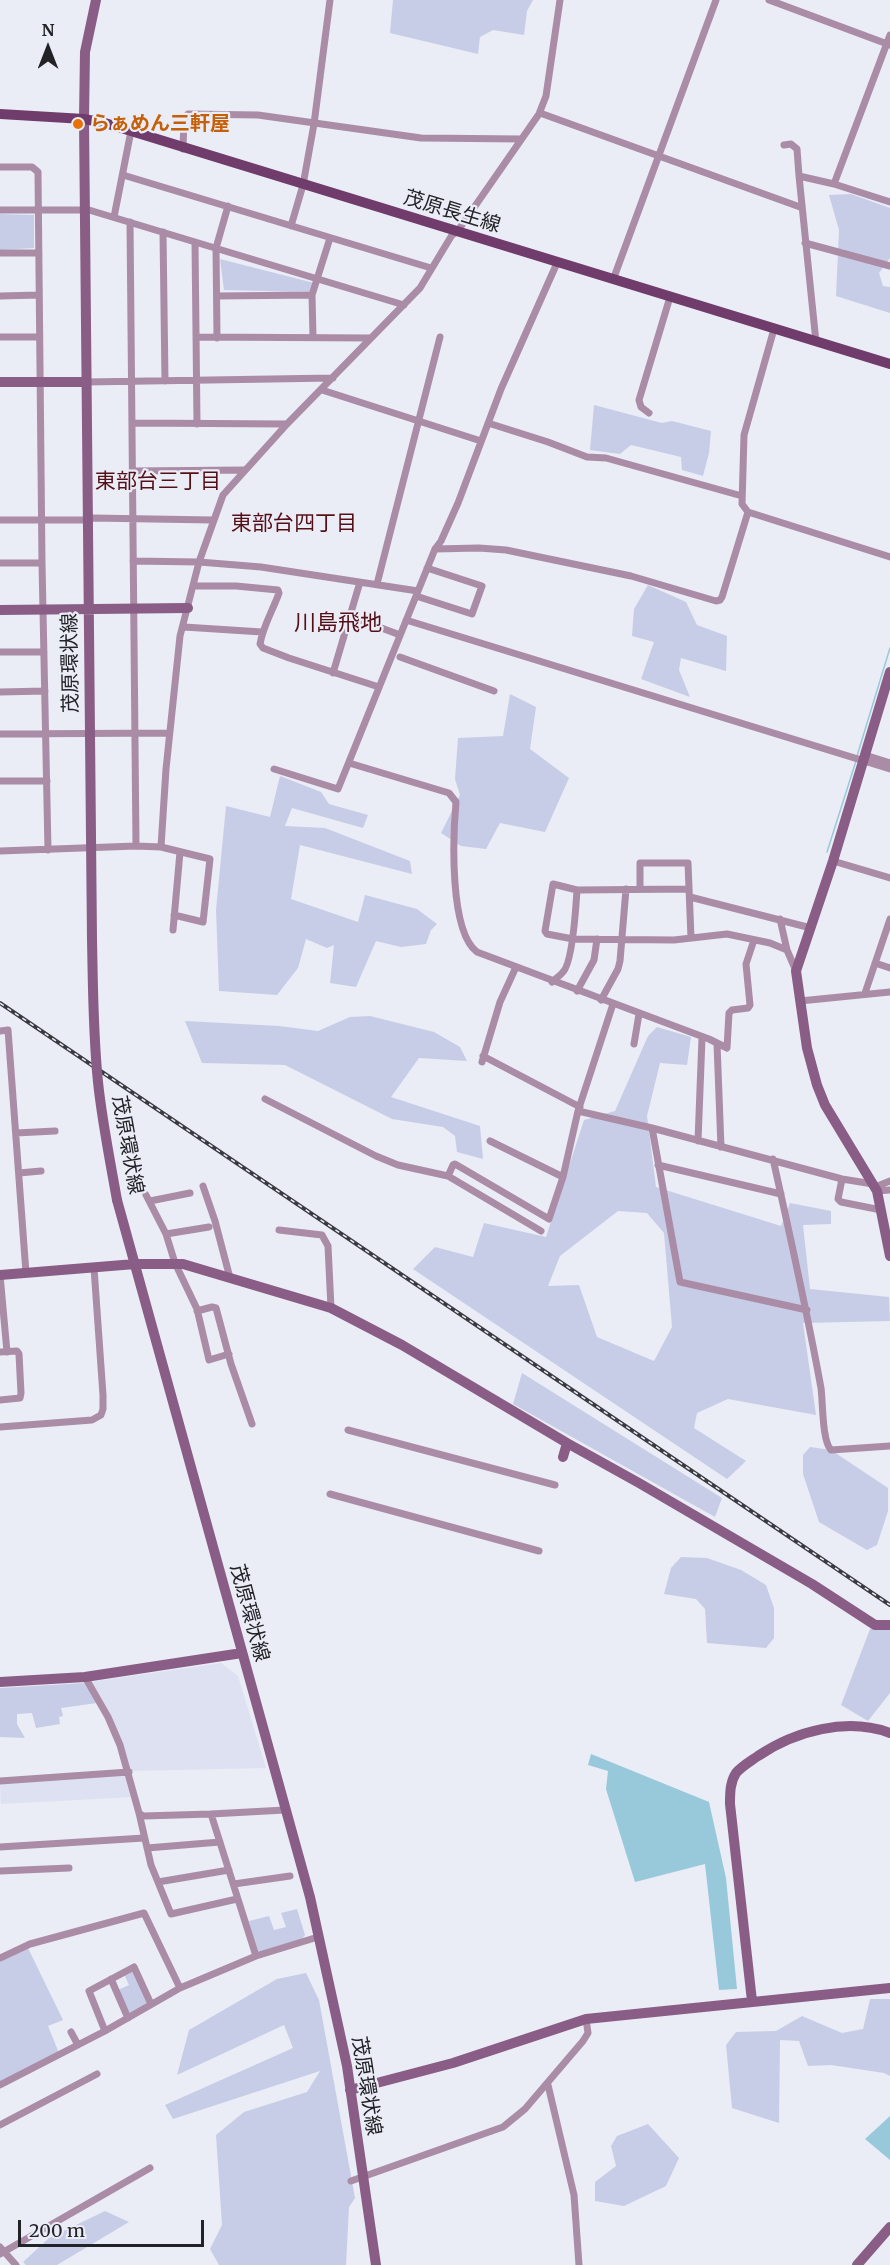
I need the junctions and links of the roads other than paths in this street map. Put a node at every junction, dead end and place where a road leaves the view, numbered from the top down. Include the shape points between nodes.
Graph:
1 (96, 0) edge
2 (330, 0) edge
3 (560, 0) edge
4 (716, 0) edge
5 (769, 0) edge
6 (890, 35) edge
7 (888, 44) edge
8 (540, 113) junction
9 (0, 114) edge
10 (84, 118) junction
11 (314, 124) junction
12 (131, 131) junction
13 (521, 139) junction
14 (784, 145) dead end
15 (183, 149) junction
16 (658, 157) junction
17 (0, 167) edge
18 (123, 175) junction
19 (799, 176) junction
20 (834, 184) junction
21 (303, 185) junction
22 (890, 202) edge
23 (228, 206) junction
24 (800, 207) junction
25 (85, 209) junction
26 (0, 210) edge
27 (39, 210) junction
28 (114, 217) junction
29 (130, 222) junction
30 (291, 226) junction
31 (163, 232) junction
32 (457, 232) junction
33 (330, 238) junction
34 (195, 242) junction
35 (805, 243) junction
36 (216, 248) junction
37 (0, 253) edge
38 (39, 253) junction
39 (557, 263) junction
40 (890, 266) edge
41 (432, 268) junction
42 (318, 279) junction
43 (613, 280) junction
44 (39, 295) junction
45 (0, 296) edge
46 (217, 296) junction
47 (312, 296) junction
48 (670, 297) junction
49 (404, 305) junction
50 (774, 329) junction
51 (0, 337) edge
52 (39, 337) junction
53 (196, 337) junction
54 (313, 337) junction
55 (440, 337) dead end
56 (217, 338) junction
57 (370, 338) junction
58 (816, 342) junction
59 (890, 364) edge
60 (333, 378) junction
61 (196, 380) junction
62 (131, 381) junction
63 (165, 381) junction
64 (0, 382) edge
65 (40, 382) junction
66 (86, 382) junction
67 (322, 390) junction
68 (649, 413) dead end
69 (419, 421) junction
70 (132, 423) junction
71 (488, 423) junction
72 (197, 424) junction
73 (287, 424) junction
74 (481, 441) junction
75 (244, 470) junction
76 (132, 471) junction
77 (742, 496) junction
78 (748, 512) junction
79 (0, 520) edge
80 (42, 520) junction
81 (87, 520) junction
82 (133, 520) junction
83 (213, 520) junction
84 (435, 549) junction
85 (890, 557) edge
86 (133, 561) junction
87 (200, 562) junction
88 (0, 563) edge
89 (42, 563) junction
90 (427, 568) junction
91 (360, 582) junction
92 (377, 584) junction
93 (194, 586) junction
94 (417, 593) junction
95 (188, 608) junction
96 (88, 609) junction
97 (0, 610) edge
98 (43, 610) junction
99 (134, 610) junction
100 (350, 616) junction
101 (406, 620) junction
102 (184, 627) junction
103 (262, 632) junction
104 (400, 635) junction
105 (0, 652) edge
106 (44, 652) junction
107 (400, 657) dead end
108 (890, 672) edge
109 (333, 673) junction
110 (379, 687) junction
111 (494, 691) dead end
112 (0, 692) edge
113 (45, 692) junction
114 (135, 733) junction
115 (169, 733) junction
116 (0, 734) edge
117 (46, 734) junction
118 (90, 734) junction
119 (864, 758) junction
120 (349, 763) junction
121 (890, 763) edge
122 (890, 768) edge
123 (274, 769) dead end
124 (0, 780) edge
125 (47, 780) junction
126 (136, 846) junction
127 (161, 847) junction
128 (91, 848) junction
129 (48, 850) junction
130 (0, 851) edge
131 (180, 852) junction
132 (833, 861) junction
133 (890, 878) edge
134 (626, 889) junction
135 (640, 889) junction
136 (577, 890) junction
137 (690, 893) junction
138 (174, 915) junction
139 (890, 919) edge
140 (780, 920) junction
141 (812, 928) junction
142 (173, 930) dead end
143 (691, 938) junction
144 (573, 939) junction
145 (597, 939) junction
146 (622, 939) junction
147 (754, 940) junction
148 (787, 950) junction
149 (875, 963) junction
150 (516, 968) junction
151 (890, 968) edge
152 (796, 971) junction
153 (552, 982) junction
154 (578, 991) junction
155 (890, 992) edge
156 (865, 993) junction
157 (601, 1000) junction
158 (800, 1001) junction
159 (613, 1004) junction
160 (639, 1014) junction
161 (0, 1031) edge
162 (702, 1038) junction
163 (634, 1044) dead end
164 (717, 1044) junction
165 (265, 1099) dead end
166 (579, 1109) junction
167 (652, 1128) junction
168 (55, 1131) dead end
169 (16, 1133) junction
170 (698, 1141) junction
171 (490, 1142) dead end
172 (721, 1147) junction
173 (773, 1159) junction
174 (657, 1165) junction
175 (41, 1171) dead end
176 (20, 1173) junction
177 (448, 1176) junction
178 (563, 1177) junction
179 (842, 1179) junction
180 (890, 1181) edge
181 (203, 1186) dead end
182 (876, 1187) junction
183 (890, 1190) edge
184 (190, 1193) dead end
185 (781, 1194) junction
186 (881, 1210) junction
187 (209, 1227) dead end
188 (279, 1230) dead end
189 (541, 1231) dead end
190 (166, 1234) junction
191 (890, 1256) edge
192 (176, 1263) junction
193 (135, 1264) junction
194 (94, 1268) junction
195 (26, 1273) junction
196 (0, 1275) edge
197 (230, 1278) junction
198 (331, 1308) junction
199 (807, 1310) junction
200 (197, 1311) junction
201 (3, 1352) edge
202 (229, 1354) junction
203 (0, 1400) edge
204 (252, 1424) dead end
205 (0, 1427) edge
206 (348, 1430) dead end
207 (567, 1443) junction
208 (890, 1446) edge
209 (563, 1457) dead end
210 (555, 1485) dead end
211 (330, 1494) dead end
212 (539, 1551) dead end
213 (890, 1625) edge
214 (242, 1653) junction
215 (85, 1677) junction
216 (0, 1682) edge
217 (890, 1733) edge
218 (129, 1772) junction
219 (0, 1781) edge
220 (285, 1810) junction
221 (139, 1813) junction
222 (211, 1814) junction
223 (144, 1838) junction
224 (220, 1842) junction
225 (0, 1847) edge
226 (147, 1848) junction
227 (69, 1868) dead end
228 (228, 1870) junction
229 (0, 1871) edge
230 (290, 1876) dead end
231 (158, 1882) junction
232 (234, 1884) junction
233 (237, 1899) junction
234 (318, 1937) junction
235 (256, 1956) junction
236 (0, 1958) edge
237 (111, 1979) junction
238 (180, 1988) junction
239 (890, 1988) edge
240 (752, 2001) junction
241 (151, 2004) junction
242 (128, 2018) junction
243 (586, 2019) junction
244 (105, 2031) junction
245 (71, 2032) dead end
246 (78, 2045) junction
247 (97, 2074) dead end
248 (0, 2085) edge
249 (548, 2085) junction
250 (350, 2090) junction
251 (0, 2125) edge
252 (150, 2168) dead end
253 (363, 2178) junction
254 (351, 2181) dead end
255 (890, 2227) edge
256 (2, 2251) edge
257 (16, 2265) edge
258 (376, 2265) edge
259 (579, 2265) edge
260 (857, 2265) edge

1 - 10 street, 茂原環状線 via 85,52
2 - 11 street
3 - 8 street
4 - 16 street
5 - 7 street
6 - 7 street
7 - 20 street
8 - 13 street
8 - 16 street
9 - 10 main road, 茂原長生線
10 - 12 main road, 茂原長生線
10 - 25 street, 茂原環状線
11 - 13 street via 421,138
11 - 15 street via 258,115 188,114 184,119
11 - 21 street
12 - 15 main road, 茂原長生線
12 - 18 street
13 - 32 street
14 - 19 street via 791,144 797,149
15 - 21 main road, 茂原長生線
16 - 24 street
16 - 43 street
17 - 27 street via 36,168
18 - 23 street
18 - 28 street
19 - 20 street
19 - 24 street
20 - 22 street
21 - 30 street
21 - 32 main road, 茂原長生線
23 - 30 street
23 - 36 street
24 - 35 street
25 - 27 street
25 - 28 street
25 - 66 street, 茂原環状線
26 - 27 street
27 - 38 street
28 - 29 street
29 - 31 street
29 - 62 street
30 - 33 street
31 - 34 street
31 - 63 street
32 - 39 main road, 茂原長生線
32 - 41 street
33 - 41 street
33 - 42 street
34 - 36 street
34 - 53 street
35 - 40 street
35 - 58 street
36 - 42 street
36 - 46 street
37 - 38 street
38 - 44 street
39 - 43 main road, 茂原長生線
39 - 71 street
41 - 49 street
42 - 47 street
42 - 49 street
43 - 48 main road, 茂原長生線
44 - 45 street
44 - 52 street
46 - 47 street
46 - 56 street
47 - 54 street
48 - 50 main road, 茂原長生線
48 - 68 street via 639,400
49 - 57 street
50 - 58 main road, 茂原長生線
50 - 77 street via 744,435
51 - 52 street
52 - 65 street
53 - 56 street
53 - 61 street
54 - 56 street
54 - 57 street
55 - 69 street
57 - 60 street
58 - 59 main road, 茂原長生線
60 - 61 street
60 - 67 street
61 - 63 street
61 - 72 street
62 - 63 street
62 - 66 street
62 - 70 street
64 - 65 street
65 - 66 street
65 - 80 street
66 - 81 street, 茂原環状線
67 - 69 street
67 - 73 street
69 - 74 street
69 - 92 street
70 - 72 street
70 - 76 street
71 - 74 street
71 - 77 street via 587,457 606,458
72 - 73 street
73 - 75 street
74 - 84 street via 458,504
75 - 76 street
75 - 83 street via 226,489
76 - 82 street
77 - 78 street
78 - 84 street via 722,597 716,601 631,576 513,551
78 - 85 street
79 - 80 street
80 - 81 street
80 - 89 street
81 - 82 street
81 - 96 street, 茂原環状線
82 - 83 street
82 - 86 street
83 - 87 street
84 - 90 street
86 - 87 street
86 - 99 street
87 - 91 street
87 - 93 street
88 - 89 street
89 - 98 street
90 - 94 street
90 - 94 street via 482,586 472,614
91 - 92 street
91 - 100 street
92 - 94 street
93 - 95 street
93 - 103 street via 278,590
94 - 101 street
95 - 99 street
95 - 102 street
96 - 98 street
96 - 99 street
96 - 118 street, 茂原環状線
97 - 98 street
98 - 106 street
99 - 114 street
100 - 104 street
100 - 109 street
101 - 104 street
101 - 119 street
102 - 103 street
102 - 115 street
103 - 109 street via 263,648
104 - 110 street
105 - 106 street
106 - 113 street
107 - 111 street
108 - 119 street
109 - 110 street
110 - 120 street
112 - 113 street
113 - 117 street
114 - 115 street
114 - 118 street
114 - 126 street
115 - 127 street
116 - 117 street
117 - 118 street
117 - 125 street
118 - 128 street, 茂原環状線
119 - 121 street
119 - 122 street
119 - 132 street
120 - 123 street via 338,789
120 - 150 street via 454,797 452,868 468,941 477,952
124 - 125 street
125 - 129 street
126 - 127 street
126 - 128 street
127 - 131 street
128 - 129 street
128 - 193 street, 茂原環状線, bridge via 93,1022 98,1080 117,1200
129 - 130 street
131 - 138 street
131 - 138 street via 210,859 203,922
132 - 133 street
132 - 141 street
134 - 135 street
134 - 136 street
134 - 146 street
135 - 137 street
135 - 137 street via 640,863 688,863
136 - 144 street
136 - 144 street via 553,884 545,931
137 - 140 street
137 - 143 street
138 - 142 street
139 - 149 street
140 - 141 street
140 - 148 street
141 - 152 street
143 - 146 street
143 - 147 street via 727,934
144 - 145 street
144 - 153 street via 564,972
145 - 146 street
145 - 154 street via 594,960
146 - 157 street via 618,969
147 - 148 street
147 - 164 street via 746,964 750,1005 729,1013 727,1048
148 - 152 street
149 - 151 street
149 - 156 street
150 - 153 street
150 - 166 street via 500,1002 483,1059
152 - 158 street
153 - 154 street
154 - 157 street
155 - 156 street
156 - 158 street
157 - 159 street
158 - 182 street via 807,1048 825,1105
159 - 160 street
159 - 166 street
160 - 162 street
160 - 163 street
161 - 169 street via 8,1030
162 - 164 street
162 - 170 street
164 - 172 street
165 - 177 street via 376,1156
166 - 167 street
166 - 178 street
167 - 170 street
167 - 174 street
168 - 169 street
169 - 176 street
170 - 172 street
171 - 178 street
172 - 173 street
173 - 179 street
173 - 185 street
174 - 185 street
174 - 199 street via 680,1282
175 - 176 street
176 - 195 street
177 - 178 street via 455,1164 549,1219
177 - 189 street
179 - 182 street
179 - 186 street via 838,1199 841,1202
180 - 182 street
181 - 197 street
182 - 183 street
182 - 186 street
184 - 190 street via 148,1198
185 - 199 street
186 - 191 street
187 - 190 street
188 - 198 street via 325,1238
190 - 192 street
192 - 193 street
192 - 197 street
192 - 200 street
193 - 194 street
193 - 214 street, 茂原環状線
194 - 195 street
194 - 205 street via 101,1415 92,1420
195 - 196 street
196 - 201 street
197 - 198 street
198 - 207 street via 402,1345
199 - 208 street via 828,1448
200 - 202 street via 216,1308
200 - 202 street via 209,1360
201 - 203 street via 19,1354 21,1393 20,1398
202 - 204 street
206 - 210 street
207 - 209 street
207 - 213 street via 812,1584 875,1625
211 - 212 street
214 - 215 street
214 - 220 street, 茂原環状線
215 - 216 street
215 - 218 street via 108,1717
217 - 240 street via 845,1726 801,1735 774,1745 735,1775 730,1804
218 - 219 street
218 - 221 street
220 - 222 street
220 - 234 street, 茂原環状線
221 - 222 street
221 - 223 street
222 - 224 street
223 - 225 street
223 - 226 street
224 - 226 street
224 - 228 street
226 - 231 street
227 - 229 street
228 - 231 street
228 - 232 street
230 - 232 street
231 - 233 street via 171,1914
232 - 233 street
233 - 235 street
234 - 235 street
234 - 250 street, 茂原環状線
235 - 238 street
236 - 238 street via 30,1944 144,1913
237 - 241 street via 134,1967
237 - 242 street
237 - 244 street via 89,1991
238 - 241 street
239 - 240 street
240 - 243 street
241 - 242 street
242 - 244 street
243 - 249 street via 588,2032 583,2042
243 - 250 street
244 - 246 street
245 - 246 street
246 - 248 street
247 - 251 street
249 - 253 street via 525,2109 492,2133
249 - 259 street via 574,2195
250 - 253 street, 茂原環状線
252 - 256 street
253 - 254 street
253 - 258 street, 茂原環状線
255 - 260 street
256 - 257 street

